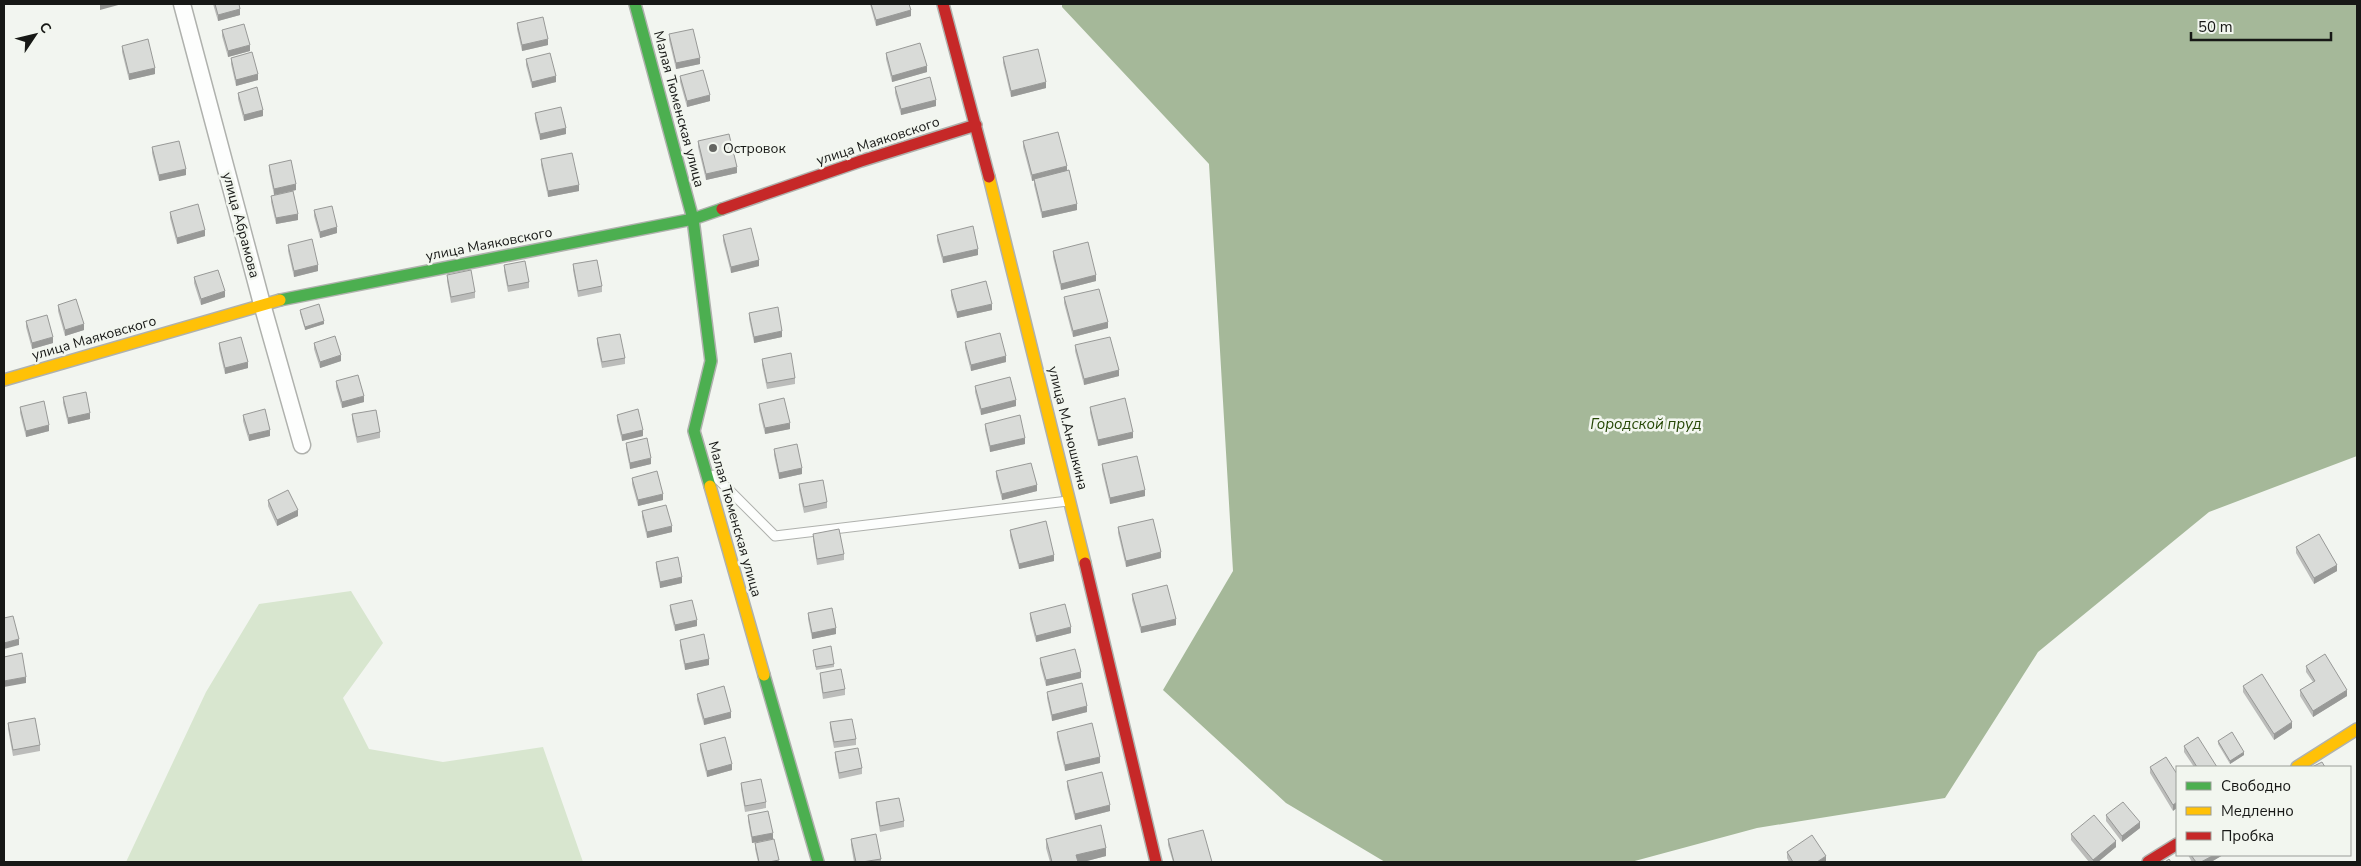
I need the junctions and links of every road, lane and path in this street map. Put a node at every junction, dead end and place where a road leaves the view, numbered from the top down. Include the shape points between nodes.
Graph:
1 (182, 4) edge
2 (635, 4) edge
3 (942, 4) edge
4 (976, 126) junction
5 (693, 219) junction
6 (262, 304) junction
7 (4, 380) edge
8 (302, 445) dead end
9 (704, 464) junction
10 (1071, 501) junction
11 (2357, 729) edge
12 (2299, 766) edge
13 (2176, 845) edge
14 (818, 862) edge
15 (1156, 862) edge
16 (2148, 862) edge

1 - 6 street, улица Абрамова
2 - 5 street, Малая Тюменская улица
3 - 4 street, улица М.Аношкина
4 - 5 street, улица Маяковского via 861,161
4 - 10 street, улица М.Аношкина
5 - 6 street, улица Маяковского
5 - 9 street, Малая Тюменская улица via 711,362 694,431
6 - 7 street, улица Маяковского
6 - 8 street, улица Абрамова
9 - 10 lane via 775,536
9 - 14 street, Малая Тюменская улица
10 - 15 street, улица М.Аношкина
11 - 12 street
13 - 16 street

